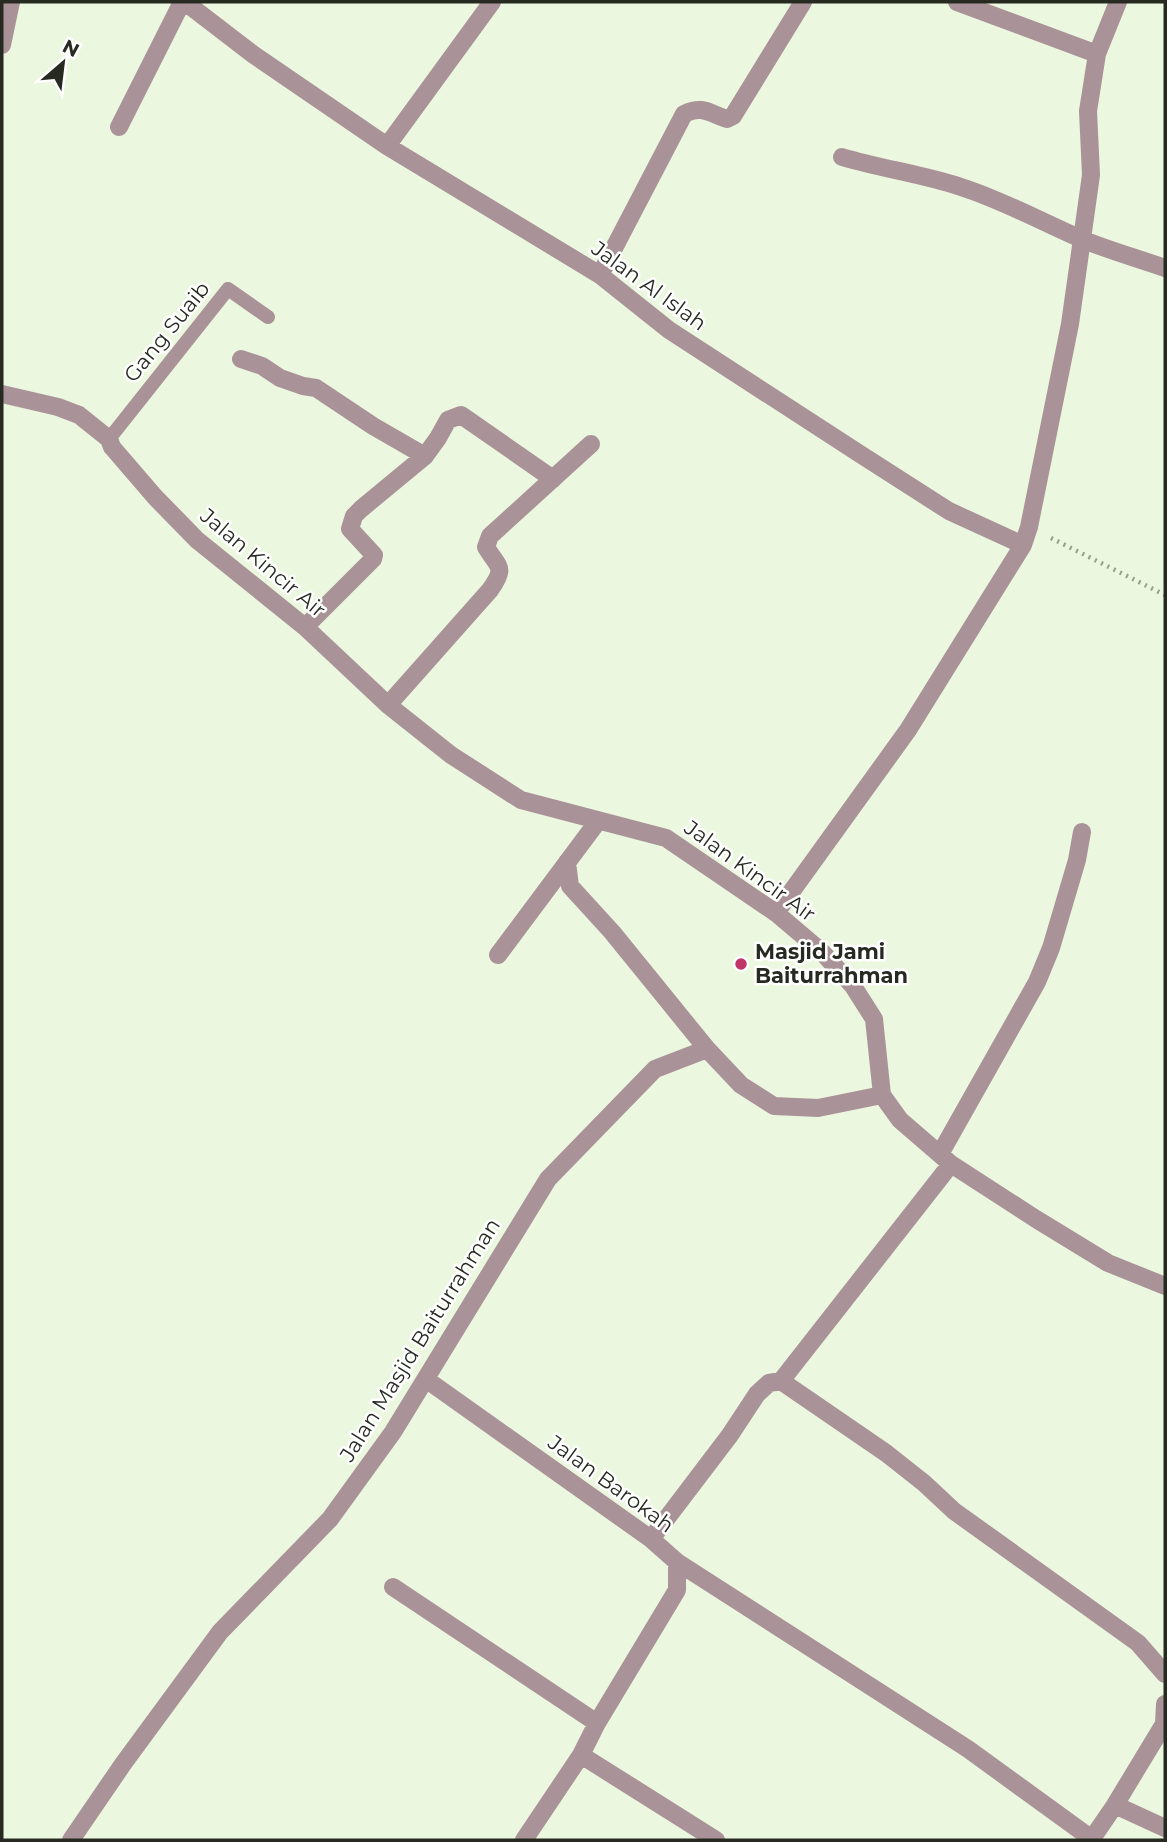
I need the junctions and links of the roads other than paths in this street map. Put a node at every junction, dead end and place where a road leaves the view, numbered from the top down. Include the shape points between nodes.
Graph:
1 (11, 2) edge
2 (184, 2) edge
3 (492, 2) edge
4 (803, 2) edge
5 (957, 2) edge
6 (1118, 2) edge
7 (2, 45) edge
8 (1097, 54) junction
9 (119, 127) dead end
10 (387, 146) junction
11 (842, 157) dead end
12 (1082, 239) junction
13 (1165, 268) edge
14 (600, 275) junction
15 (268, 317) dead end
16 (241, 359) dead end
17 (2, 394) edge
18 (109, 439) junction
19 (591, 444) dead end
20 (425, 456) junction
21 (553, 479) junction
22 (1023, 545) junction
23 (305, 627) junction
24 (388, 705) junction
25 (598, 821) junction
26 (1082, 832) dead end
27 (567, 862) junction
28 (776, 913) junction
29 (498, 955) dead end
30 (707, 1049) junction
31 (882, 1095) junction
32 (945, 1159) junction
33 (1165, 1286) edge
34 (426, 1380) junction
35 (781, 1381) junction
36 (652, 1539) junction
37 (677, 1562) junction
38 (393, 1587) dead end
39 (1165, 1674) edge
40 (1165, 1704) edge
41 (597, 1723) junction
42 (1164, 1724) edge
43 (581, 1755) junction
44 (1115, 1805) junction
45 (1165, 1828) edge
46 (71, 1840) edge
47 (524, 1840) edge
48 (716, 1840) edge
49 (1092, 1840) edge

1 - 7 street
2 - 9 street
2 - 10 street, Jalan Al Islah
3 - 10 street
4 - 14 street via 733,116 727,119 701,109 684,114
5 - 8 street
6 - 8 street
8 - 12 street via 1088,111 1091,175
10 - 14 street, Jalan Al Islah
11 - 12 street via 964,188
12 - 13 street
12 - 22 street via 1070,324
14 - 22 street, Jalan Al Islah via 669,330 949,511
15 - 18 lane, Gang Suaib via 228,289
16 - 20 street via 280,378 316,388
17 - 18 street, Jalan Kincir Air via 79,415
18 - 23 street, Jalan Kincir Air via 197,540
19 - 21 street
20 - 21 street via 448,420 461,415
20 - 23 street via 354,516 350,529 373,559
21 - 24 street via 490,536 486,547 500,566 499,577
22 - 28 street via 908,730
23 - 24 street, Jalan Kincir Air
24 - 25 street, Jalan Kincir Air via 451,755 521,800
25 - 27 street
25 - 28 street, Jalan Kincir Air via 666,838
26 - 32 street via 1059,923 1037,982
27 - 29 street
27 - 30 street via 570,886
28 - 31 street, Jalan Kincir Air via 853,986 874,1019
30 - 31 street via 741,1085 774,1106 818,1108
30 - 34 street, Jalan Masjid Baiturrahman via 655,1069 548,1179
31 - 32 street via 900,1120
32 - 33 street via 1108,1263
32 - 35 street
34 - 36 street, Jalan Barokah
34 - 46 street, Jalan Masjid Baiturrahman via 330,1519 220,1632
35 - 36 street via 769,1383 757,1394
35 - 39 street via 886,1452 954,1511 1139,1643
36 - 37 street, Jalan Barokah
37 - 41 street, Jalan Barokah via 677,1590
37 - 49 street via 968,1749
38 - 41 street
40 - 42 street
41 - 43 street, Jalan Barokah
42 - 44 street
43 - 47 street, Jalan Barokah
43 - 48 street
44 - 45 street
44 - 49 street

